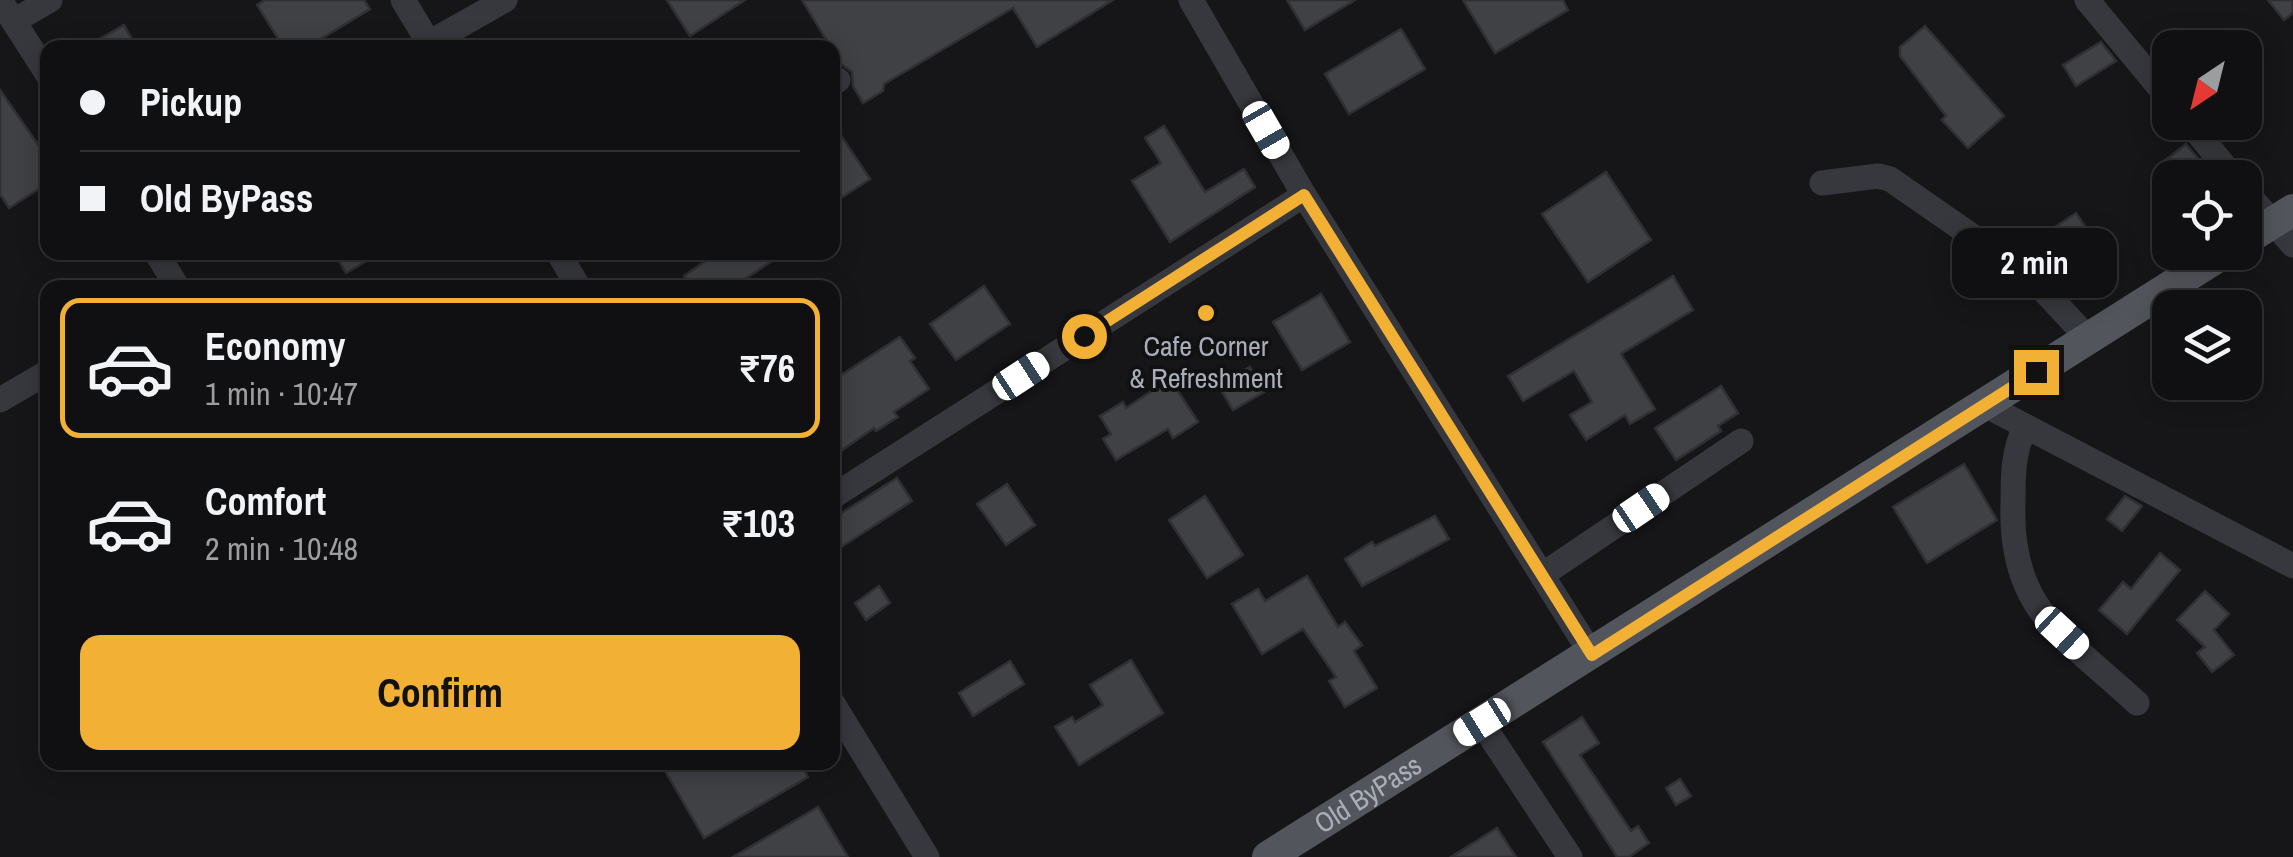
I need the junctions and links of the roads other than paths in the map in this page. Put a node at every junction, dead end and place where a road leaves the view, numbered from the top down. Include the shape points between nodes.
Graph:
1 (50, 0) edge
2 (403, 0) edge
3 (505, 0) edge
4 (1191, 0) edge
5 (2087, 0) edge
6 (7, 10) edge
7 (427, 40) edge
8 (438, 40) edge
9 (40, 63) edge
10 (2152, 78) edge
11 (2203, 140) edge
12 (2219, 160) edge
13 (1822, 183) dead end
14 (1304, 195) junction
15 (2197, 270) edge
16 (2088, 338) junction
17 (40, 377) edge
18 (0, 400) edge
19 (1985, 405) junction
20 (2025, 427) junction
21 (1741, 441) dead end
22 (840, 492) edge
23 (2293, 566) edge
24 (1542, 575) junction
25 (1592, 655) junction
26 (2137, 703) dead end
27 (840, 715) edge
28 (1482, 722) junction
29 (927, 857) edge
30 (1268, 857) edge
31 (1570, 857) edge

1 - 6 street
2 - 7 street
3 - 8 street
4 - 14 street
5 - 10 street
6 - 9 street
11 - 12 street
13 - 16 street via 1890,178 2031,276
14 - 22 street
14 - 24 street
15 - 16 main road, Old ByPass
16 - 19 main road, Old ByPass
17 - 18 street
19 - 20 street
19 - 25 main road, Old ByPass
20 - 23 street
20 - 26 street via 2014,456 2012,533 2023,584 2037,610
21 - 24 street
24 - 25 street
25 - 28 main road, Old ByPass
27 - 29 street
28 - 30 main road, Old ByPass
28 - 31 street

